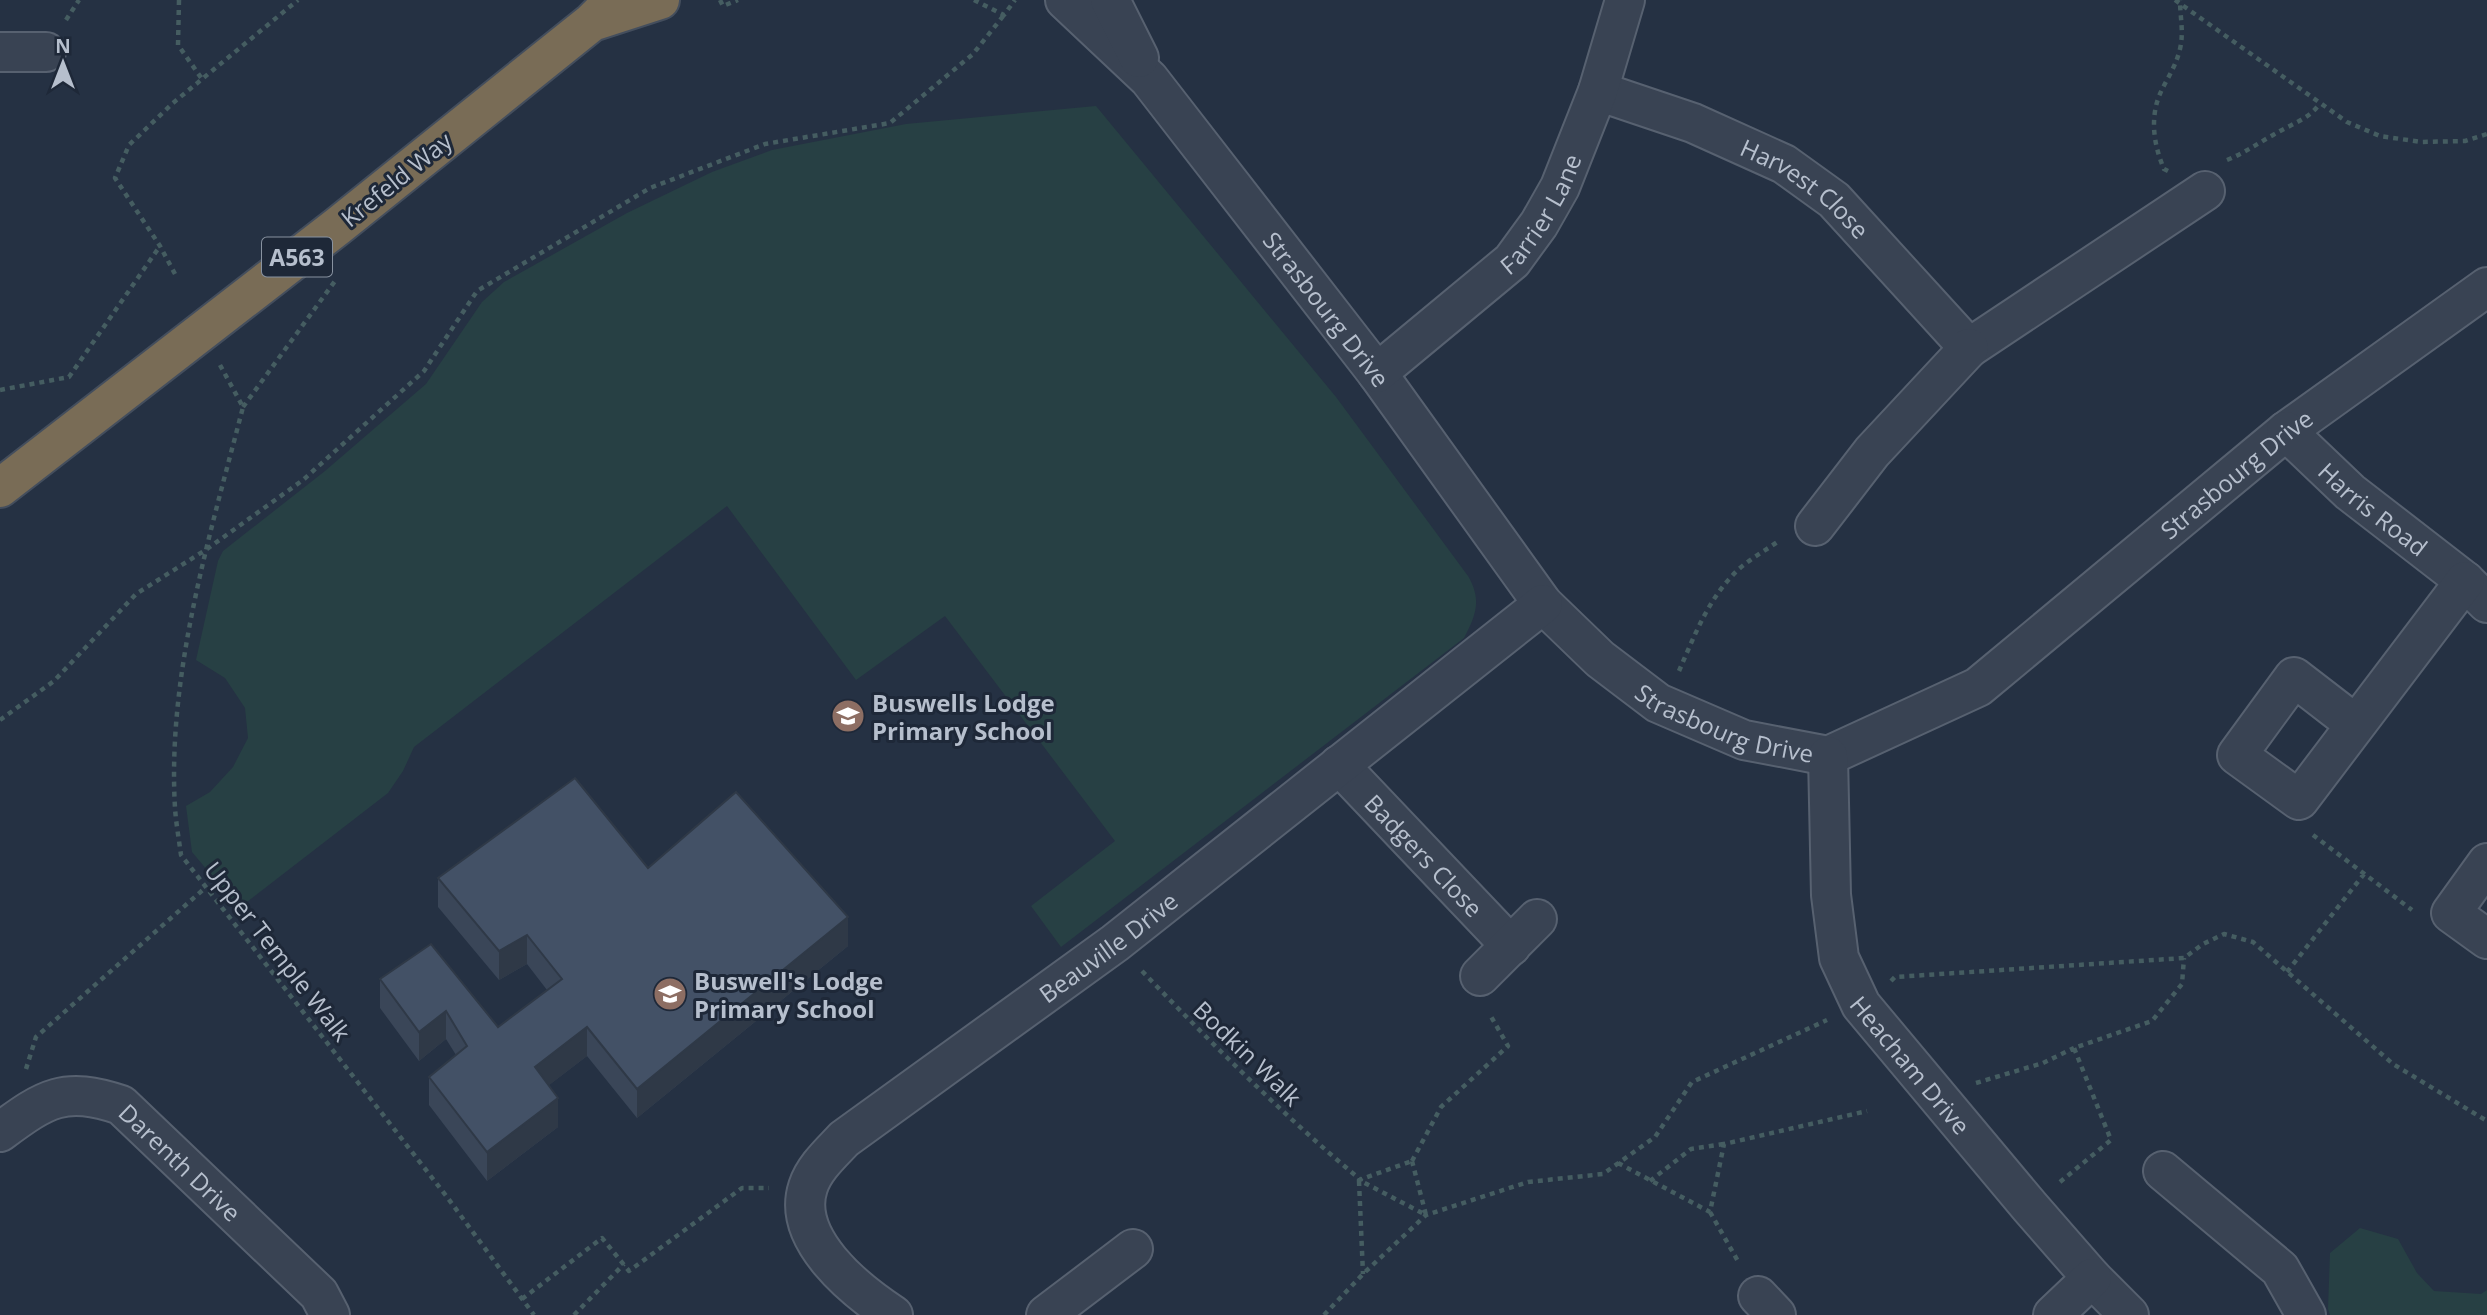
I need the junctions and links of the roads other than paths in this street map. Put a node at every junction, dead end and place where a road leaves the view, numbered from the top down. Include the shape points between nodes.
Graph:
1 (660, 0) edge
2 (1065, 0) edge
3 (1110, 0) edge
4 (1625, 0) edge
5 (603, 11) edge
6 (0, 52) edge
7 (46, 52) dead end
8 (1149, 79) junction
9 (1598, 91) junction
10 (2201, 175) road end
11 (2487, 287) edge
12 (1969, 348) junction
13 (1377, 373) junction
14 (2287, 431) junction
15 (0, 488) edge
16 (1815, 526) road end
17 (2476, 592) edge
18 (1543, 604) junction
19 (2355, 724) junction
20 (1828, 756) junction
21 (1339, 765) junction
22 (2487, 863) edge
23 (2487, 939) edge
24 (1480, 976) road end
25 (0, 1132) edge
26 (2163, 1171) dead end
27 (1133, 1249) dead end
28 (2092, 1278) junction
29 (330, 1315) edge
30 (893, 1315) edge
31 (1046, 1315) edge
32 (2053, 1315) edge
33 (2129, 1315) edge
34 (2306, 1315) edge

1 - 5 highway, Krefeld Way / A563
2 - 8 street, Strasbourg Drive
3 - 8 street, Strasbourg Drive
4 - 9 street, Farrier Lane
5 - 15 highway, Krefeld Way / A563 via 338,226
6 - 7 street
8 - 13 street, Strasbourg Drive
9 - 12 street, Harvest Close via 1693,123 1784,164 1834,200
9 - 13 street, Farrier Lane via 1560,187 1512,261
10 - 12 street
11 - 14 street, Strasbourg Drive
12 - 16 street via 1872,452
13 - 18 street, Strasbourg Drive
14 - 17 street, Harris Road via 2350,492
14 - 20 street, Strasbourg Drive via 1978,687
17 - 19 street, Harris Road
18 - 20 street, Strasbourg Drive via 1600,659 1658,703 1744,740
18 - 21 street, Beauville Drive
19 - 19 street, Harris Road via 2298,800 2237,755 2294,677
20 - 28 street, Heacham Drive via 1831,895 1839,958 1861,1005
21 - 24 street, Badgers Close via 1524,932
21 - 30 street, Beauville Drive via 1115,943 844,1139 821,1164 808,1186 805,1211 810,1233 827,1258 870,1300
22 - 23 street via 2451,913
25 - 29 street, Darenth Drive via 33,1107 62,1096 92,1095 121,1105 319,1294
26 - 34 street via 2280,1269
27 - 31 street
28 - 32 street
28 - 33 street, Heacham Drive

